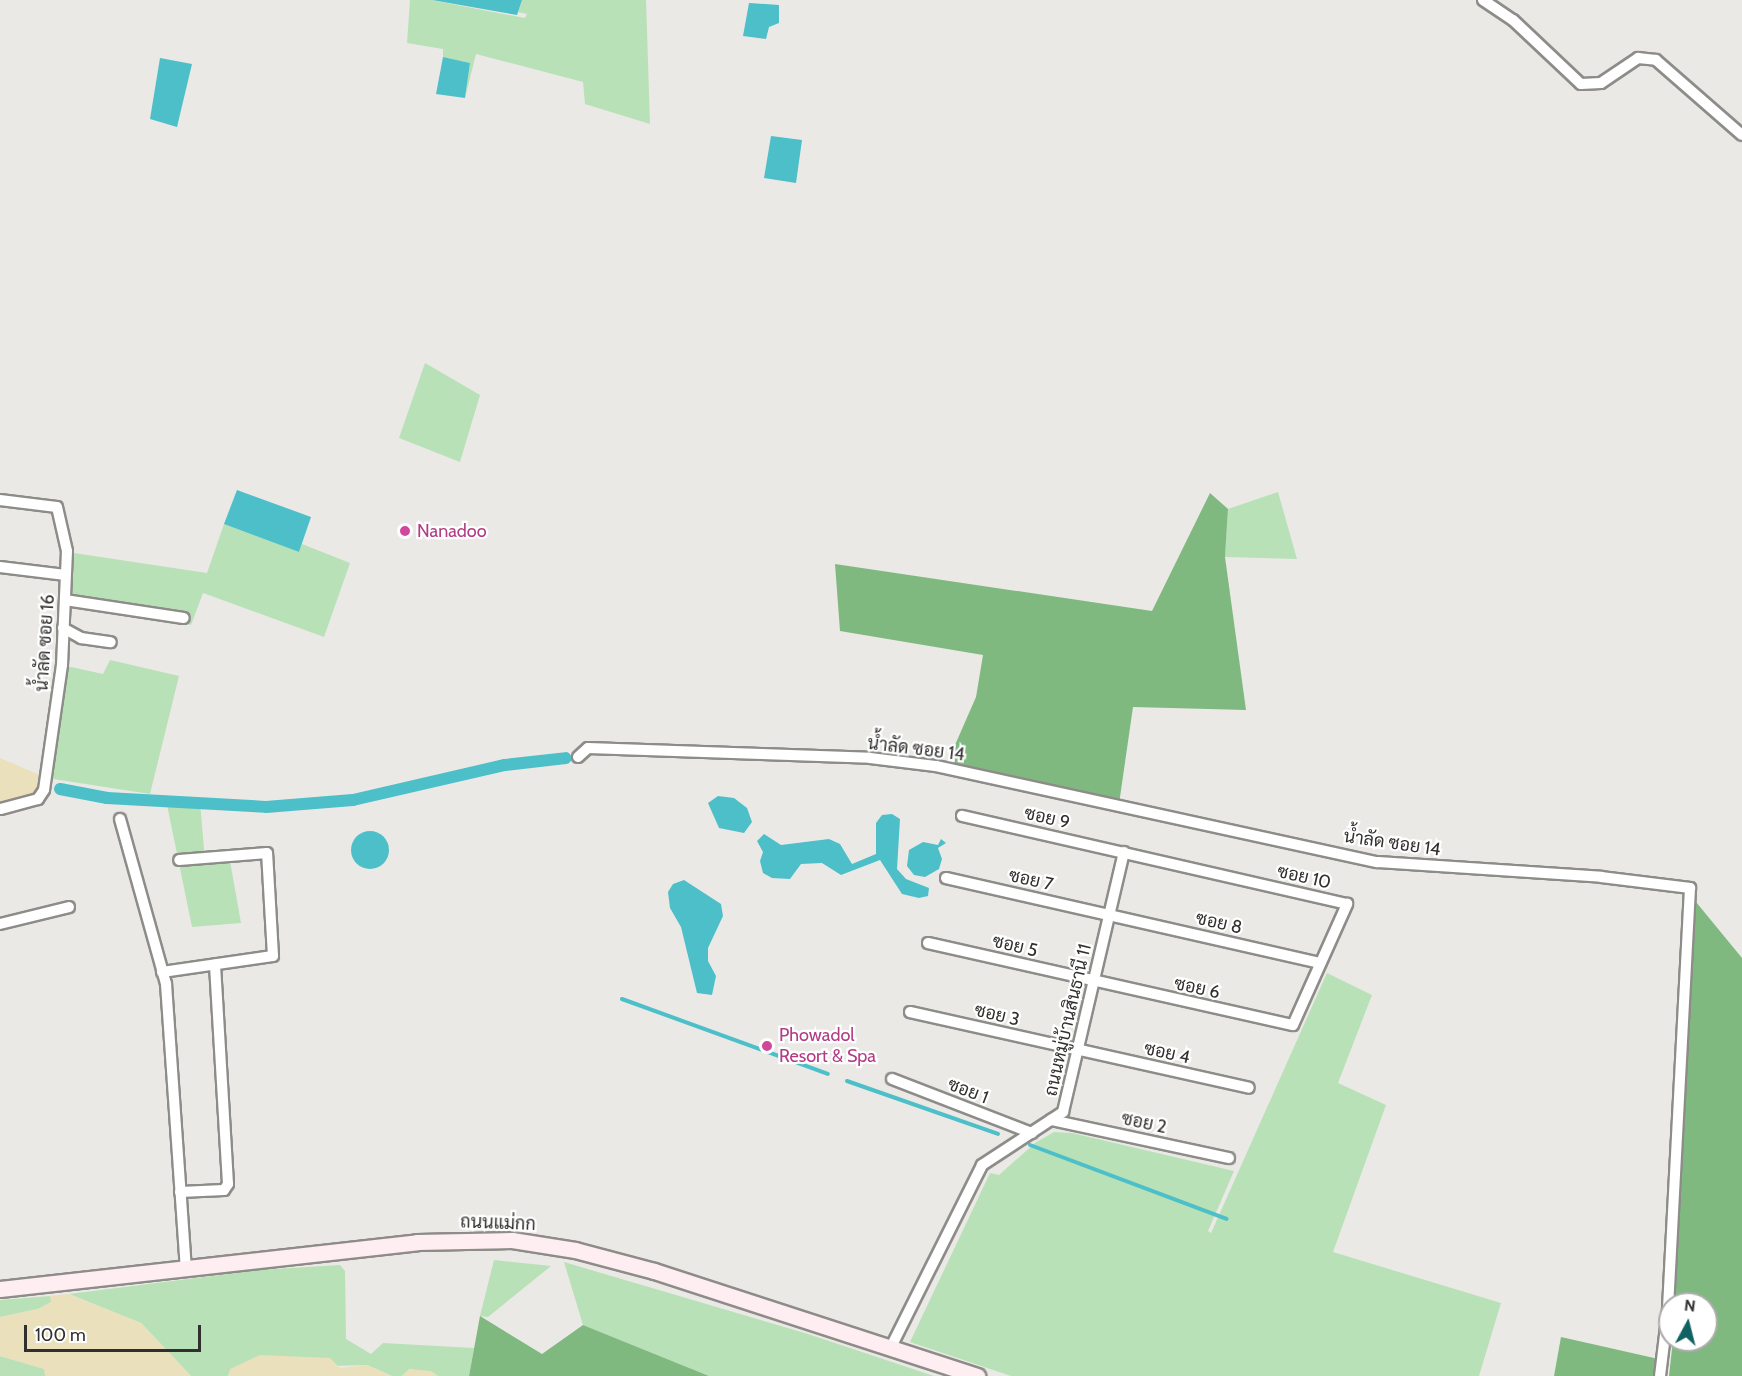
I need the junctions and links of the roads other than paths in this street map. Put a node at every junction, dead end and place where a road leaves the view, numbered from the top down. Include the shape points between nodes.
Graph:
1 (1483, 0) edge
2 (1742, 135) edge
3 (0, 500) edge
4 (0, 567) edge
5 (66, 575) junction
6 (65, 600) junction
7 (184, 618) dead end
8 (63, 628) junction
9 (111, 642) dead end
10 (578, 757) dead end
11 (0, 808) edge
12 (962, 816) dead end
13 (120, 819) dead end
14 (1124, 852) junction
15 (179, 860) dead end
16 (946, 878) dead end
17 (69, 907) dead end
18 (1109, 915) junction
19 (0, 924) edge
20 (928, 942) dead end
21 (1320, 963) junction
22 (214, 964) junction
23 (162, 972) junction
24 (1094, 982) junction
25 (910, 1012) dead end
26 (1293, 1025) joint
27 (1078, 1050) junction
28 (892, 1079) dead end
29 (1249, 1089) dead end
30 (1051, 1120) junction
31 (1032, 1133) junction
32 (1229, 1158) dead end
33 (180, 1192) junction
34 (186, 1269) junction
35 (0, 1289) edge
36 (891, 1347) junction
37 (977, 1376) edge
38 (1660, 1376) edge

1 - 2 street via 1513,20 1581,84 1601,83 1638,58 1656,60
3 - 5 street, น้ำลัด ซอย 16 via 57,507 67,551
4 - 5 street
5 - 6 street, น้ำลัด ซอย 16
6 - 7 street
6 - 8 street, น้ำลัด ซอย 16
8 - 9 street via 77,636
8 - 11 street, น้ำลัด ซอย 16 via 44,790 38,799
10 - 38 street, น้ำลัด ซอย 14 via 588,748 870,758 936,766 1378,862 1690,888 1668,1310
12 - 14 street, ซอย 9
13 - 23 street
14 - 18 street, ถนนหมู่บ้านสินธานี 11
14 - 21 street, ซอย 10 via 1347,904
15 - 22 street via 267,853 273,956
16 - 18 street, ซอย 7
17 - 19 street
18 - 21 street, ซอย 8
18 - 24 street, ถนนหมู่บ้านสินธานี 11
20 - 24 street, ซอย 5
21 - 26 street, ซอย 10
22 - 23 street
22 - 33 street via 228,1184 224,1190
23 - 33 street
24 - 26 street, ซอย 6
24 - 27 street, ถนนหมู่บ้านสินธานี 11
25 - 27 street, ซอย 3
27 - 29 street, ซอย 4
27 - 30 street, ถนนหมู่บ้านสินธานี 11 via 1063,1112
28 - 31 street, ซอย 1
30 - 31 street, ถนนหมู่บ้านสินธานี 11
30 - 32 street, ซอย 2
31 - 36 street, ถนนหมู่บ้านสินธานี 11 via 982,1165
33 - 34 street
34 - 35 street, ถนนแม่กก
34 - 36 street, ถนนแม่กก via 417,1242 490,1240 541,1244 654,1271
36 - 37 street, ถนนแม่กก

